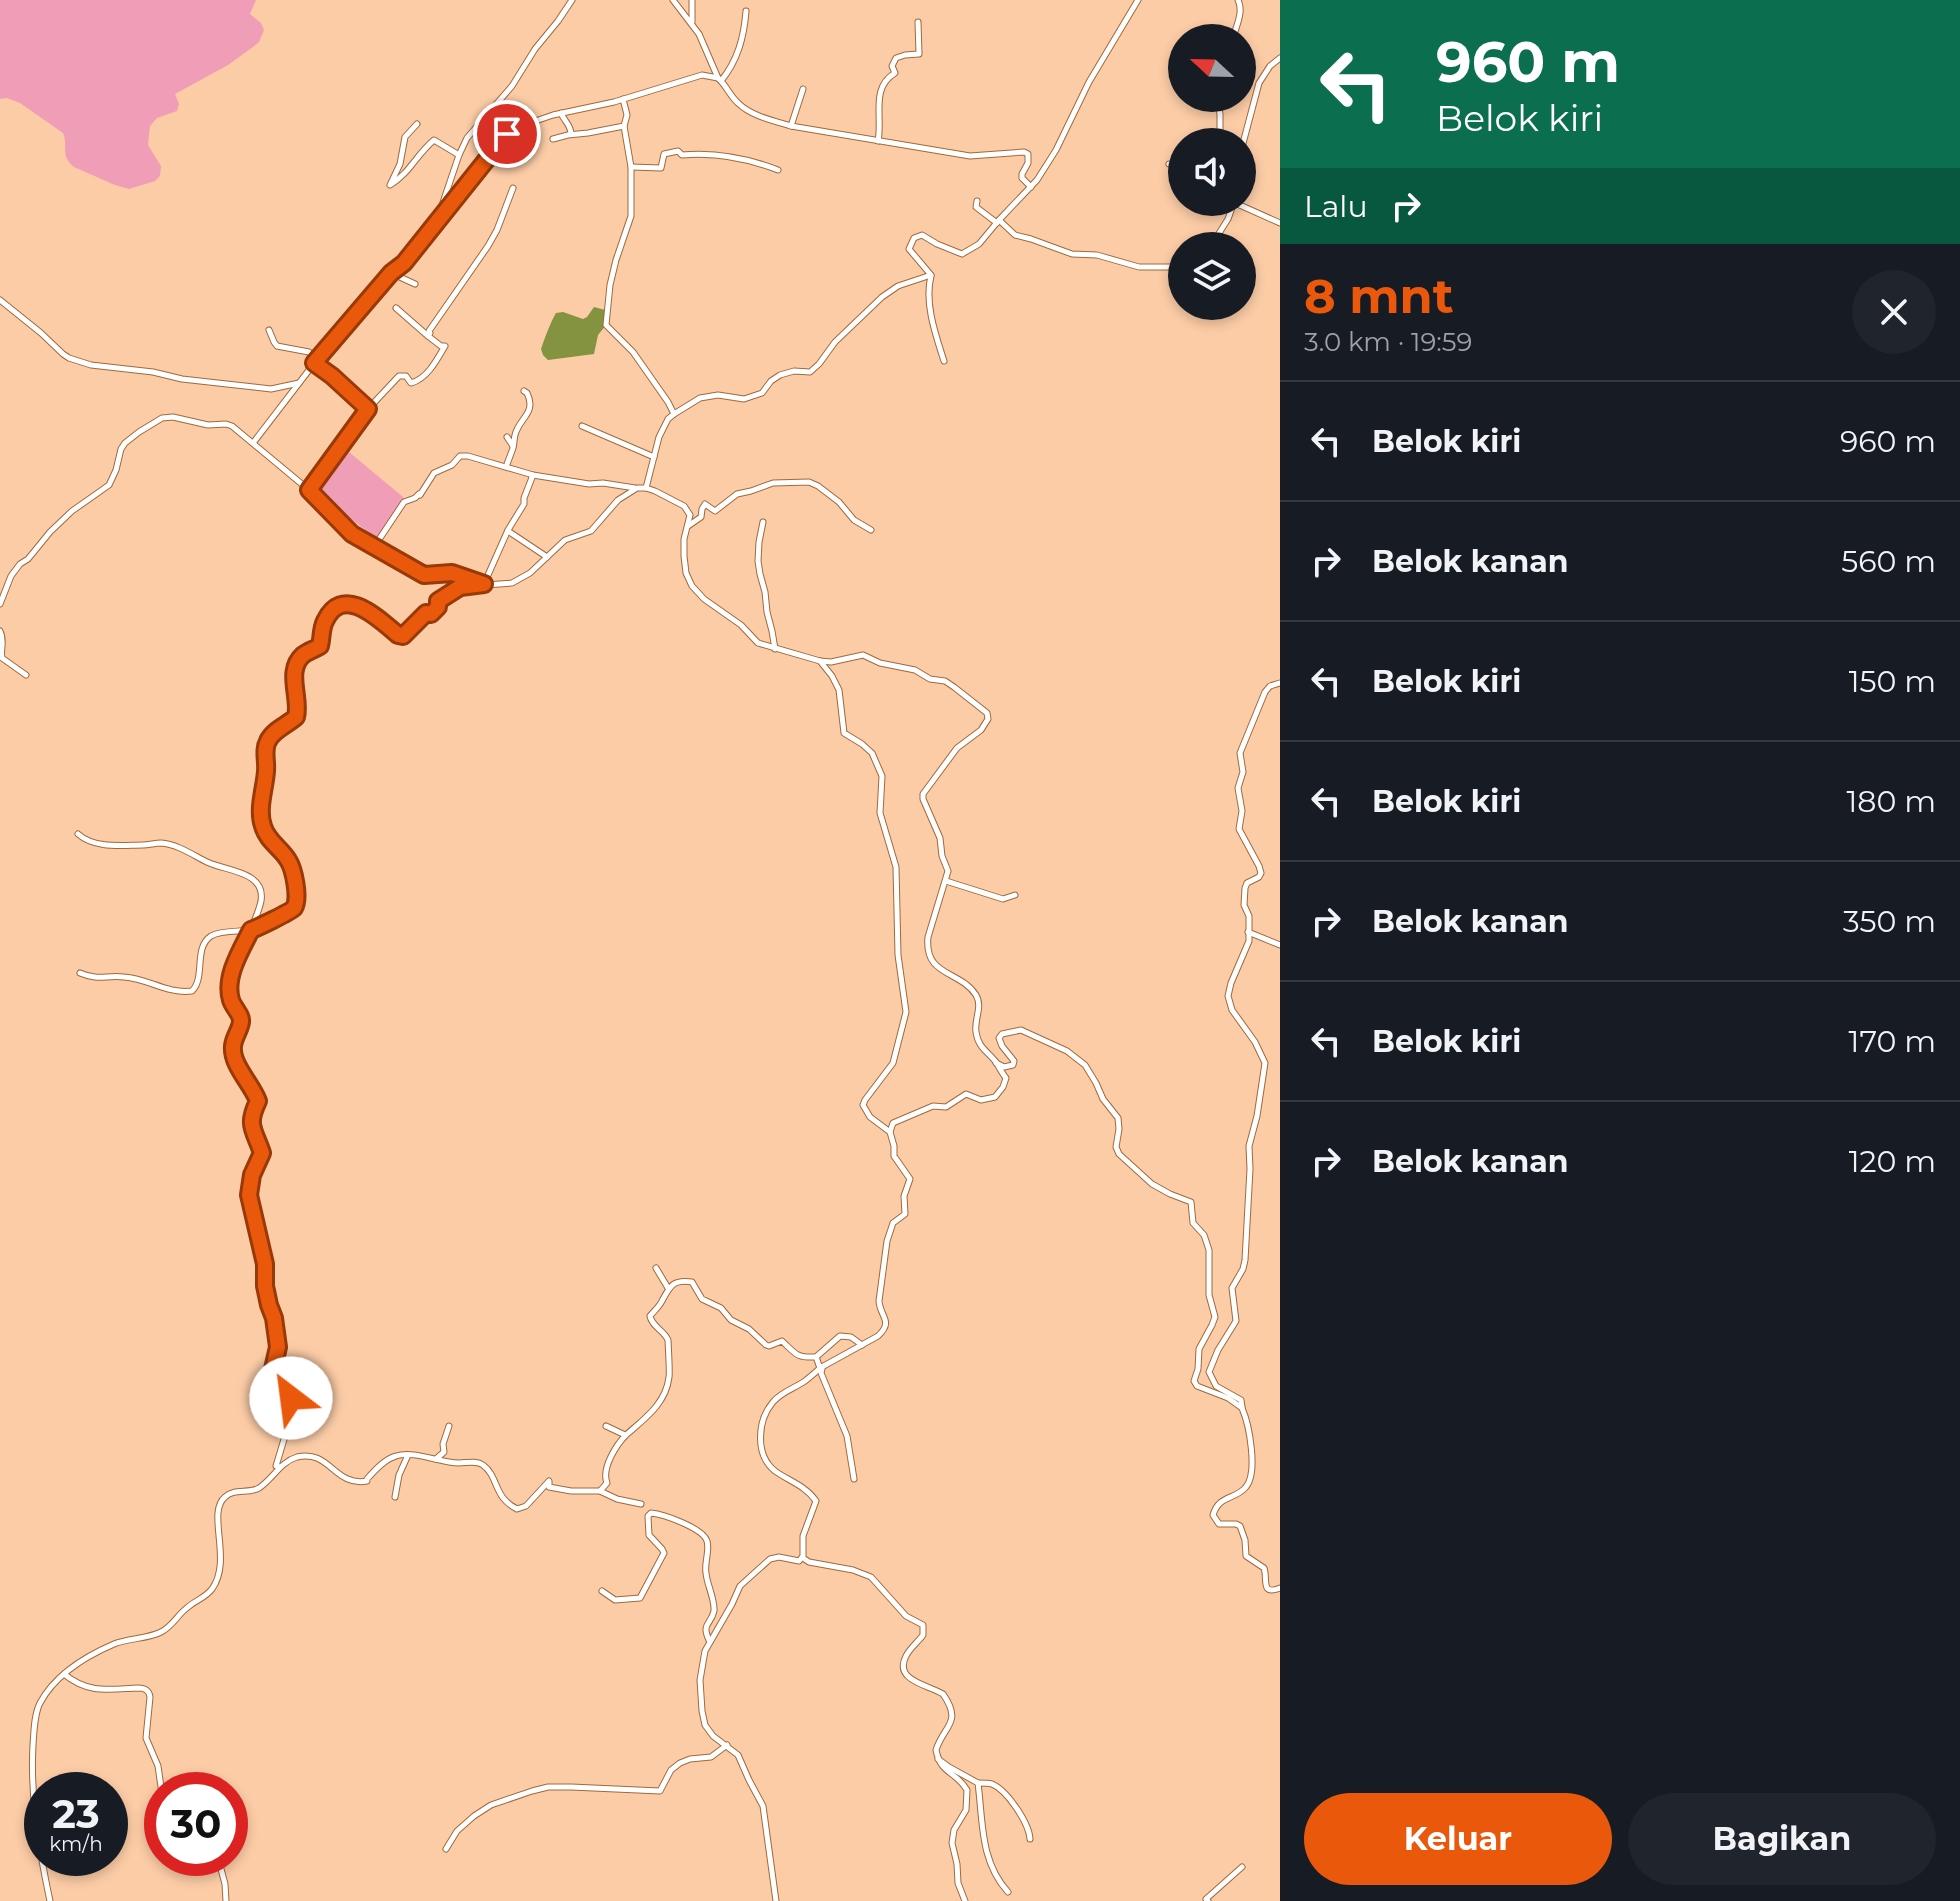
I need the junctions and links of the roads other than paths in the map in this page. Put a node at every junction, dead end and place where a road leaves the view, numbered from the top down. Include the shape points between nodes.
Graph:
1 (572, 0) edge
2 (673, 0) edge
3 (692, 0) edge
4 (1138, 0) edge
5 (1238, 0) edge
6 (746, 11) dead end
7 (918, 22) dead end
8 (692, 23) junction
9 (1237, 24) edge
10 (1280, 58) edge
11 (720, 79) junction
12 (803, 89) dead end
13 (623, 99) junction
14 (561, 113) junction
15 (417, 124) dead end
16 (624, 126) junction
17 (791, 126) junction
18 (1247, 128) edge
19 (571, 134) junction
20 (553, 139) dead end
21 (878, 141) junction
22 (459, 155) junction
23 (631, 167) junction
24 (778, 170) dead end
25 (1031, 187) junction
26 (513, 188) dead end
27 (977, 201) dead end
28 (1256, 212) edge
29 (998, 221) junction
30 (436, 223) junction
31 (1280, 223) edge
32 (1168, 267) edge
33 (391, 273) junction
34 (931, 275) junction
35 (415, 284) dead end
36 (0, 300) edge
37 (396, 308) dead end
38 (269, 330) dead end
39 (428, 336) junction
40 (944, 361) dead end
41 (315, 362) junction
42 (300, 382) junction
43 (524, 391) dead end
44 (368, 409) junction
45 (674, 414) junction
46 (582, 426) dead end
47 (507, 437) dead end
48 (253, 443) junction
49 (514, 447) junction
50 (654, 457) junction
51 (506, 467) junction
52 (533, 475) junction
53 (637, 488) junction
54 (646, 488) junction
55 (309, 490) junction
56 (763, 522) dead end
57 (687, 527) junction
58 (508, 530) junction
59 (871, 530) dead end
60 (374, 547) junction
61 (547, 557) junction
62 (484, 584) junction
63 (0, 604) edge
64 (0, 631) edge
65 (775, 649) junction
66 (820, 661) junction
67 (26, 675) dead end
68 (1280, 683) edge
69 (78, 834) dead end
70 (946, 881) junction
71 (1015, 895) dead end
72 (251, 930) junction
73 (1248, 932) junction
74 (1280, 945) edge
75 (80, 973) dead end
76 (996, 1063) junction
77 (890, 1132) junction
78 (656, 1268) dead end
79 (669, 1288) junction
80 (862, 1345) junction
81 (816, 1357) junction
82 (832, 1361) junction
83 (820, 1368) junction
84 (1242, 1408) junction
85 (449, 1426) dead end
86 (606, 1426) dead end
87 (626, 1435) junction
88 (408, 1455) junction
89 (436, 1460) junction
90 (280, 1467) junction
91 (854, 1479) dead end
92 (600, 1491) junction
93 (395, 1497) dead end
94 (641, 1504) dead end
95 (803, 1558) junction
96 (1280, 1588) edge
97 (602, 1591) dead end
98 (710, 1641) junction
99 (64, 1674) junction
100 (727, 1745) junction
101 (937, 1758) junction
102 (159, 1772) edge
103 (978, 1783) junction
104 (1030, 1839) dead end
105 (446, 1849) dead end
106 (1242, 1867) dead end
107 (223, 1876) edge
108 (1008, 1892) dead end
109 (50, 1901) edge
110 (226, 1901) edge
111 (776, 1901) edge
112 (965, 1901) edge
113 (1208, 1901) edge

1 - 22 street
2 - 8 street
3 - 8 street
4 - 25 street
5 - 9 street
6 - 11 street via 736,58
7 - 21 street via 918,55 896,58 895,73 881,88
8 - 11 street
10 - 18 street via 1260,81
11 - 13 street via 702,75
11 - 17 street via 744,108
12 - 17 street
13 - 14 street
13 - 16 street
14 - 19 street
14 - 30 street via 507,134
15 - 22 street via 405,137 390,185 434,140
16 - 19 street
16 - 23 street
17 - 21 street
19 - 20 street
21 - 25 street via 970,156 1024,152 1028,159 1022,178
22 - 30 street
23 - 24 street via 661,168 664,154 678,151 714,153
23 - 45 street via 631,216 610,285 606,325 633,352
25 - 29 street
26 - 39 street via 488,246
27 - 29 street via 976,207
28 - 31 street
29 - 32 street via 1015,235 1072,254
29 - 34 street via 976,247 962,254 922,235 914,238 909,249
30 - 33 street
33 - 35 street
33 - 41 street
34 - 40 street via 933,326
34 - 45 street via 882,297 810,372 780,375 762,393 744,399 700,398
36 - 42 street via 63,354 91,365 271,389
37 - 39 street
38 - 41 street via 277,346 308,351
39 - 44 street via 445,346 432,367 411,383 400,376
41 - 42 street
41 - 44 street
42 - 48 street
43 - 49 street via 529,411 516,431
44 - 55 street
45 - 50 street via 663,426
46 - 50 street
47 - 49 street
48 - 55 street
48 - 63 street via 226,424 173,417 152,423 125,443 109,485 72,511 14,571
49 - 51 street
50 - 54 street
51 - 52 street
51 - 60 street via 460,456 434,473 420,495 403,503
52 - 53 street
52 - 58 street
53 - 54 street
53 - 61 street via 618,500 593,530 565,540
54 - 57 street via 684,506 690,515
55 - 60 street via 352,534
56 - 65 street via 758,561
57 - 59 street via 701,517 705,504 715,511 737,494 775,483 809,482
57 - 65 street via 685,569 692,586 758,643
58 - 61 street
58 - 62 street
60 - 62 street via 424,575 452,573
61 - 62 street via 521,579
62 - 72 street via 460,587 438,601 431,614 403,636 353,604 328,615 320,646 296,666 296,717 274,733 266,748 262,824 290,864 296,905
64 - 67 street via 2,658
65 - 66 street
66 - 70 street via 863,655 915,670 945,681 987,713 986,724 957,748 923,795 941,839
66 - 77 street via 839,690 844,733 872,753 881,774 880,815 896,864 906,1019 893,1063 863,1105
68 - 73 street via 1265,692 1241,751 1239,829 1261,871 1245,888
69 - 72 street via 101,844 163,844 251,878 261,898
70 - 71 street via 1003,899
70 - 76 street via 928,937 928,954 975,994 978,1040
72 - 75 street via 209,938 194,990 174,992 138,979
72 - 90 street via 229,991 241,1022 233,1054 258,1101 251,1119 262,1153 249,1195 278,1347 271,1378 294,1406 276,1466
73 - 74 street
73 - 84 street via 1228,1000 1265,1065 1249,1144 1245,1260 1232,1290 1237,1320 1209,1372 1216,1386 1243,1402
76 - 77 street via 1006,1078 995,1097 981,1100 966,1094 946,1107 933,1106 893,1123
76 - 84 street via 1013,1065 999,1038 1021,1030 1073,1055 1091,1072 1118,1118 1119,1154 1152,1184 1191,1202 1193,1223 1209,1250 1208,1289 1215,1313 1199,1349 1194,1381
77 - 80 street via 894,1156 910,1179 905,1214 893,1223 885,1257 879,1301 886,1324
78 - 79 street
79 - 81 street via 692,1282 701,1298 748,1327 766,1345 782,1341 797,1356
79 - 87 street via 650,1316 667,1339 669,1382 658,1405
80 - 81 street via 840,1336
80 - 82 street
81 - 83 street
82 - 83 street
82 - 91 street via 821,1373 847,1436
83 - 95 street via 776,1399 761,1435 761,1450 771,1468 816,1501 803,1536
84 - 96 street via 1253,1462 1251,1478 1213,1515 1219,1524 1240,1526 1246,1556 1264,1568 1267,1588
85 - 89 street via 444,1452
86 - 87 street
87 - 92 street
88 - 89 street
88 - 90 street via 392,1457 358,1483 312,1457 294,1458
88 - 93 street
89 - 92 street via 481,1464 501,1496 517,1509 549,1481 549,1487 563,1490
90 - 99 street via 259,1488 228,1494 220,1503 221,1570 206,1595 162,1631 116,1643
92 - 94 street
95 - 98 street via 772,1558 747,1578
95 - 101 street via 871,1577 906,1616 923,1624 923,1635 907,1653 904,1667 912,1680 941,1692 949,1704 952,1721 936,1747
97 - 98 street via 613,1600 640,1598 664,1552 648,1533 648,1515 675,1520 707,1541 705,1572 714,1609 705,1631
98 - 100 street via 701,1662 703,1717
99 - 102 street via 89,1689 148,1691 146,1738
99 - 109 street via 37,1711 33,1748 32,1791
100 - 105 street via 711,1757 680,1763 660,1791 548,1787 491,1805 468,1820
100 - 111 street via 738,1755 763,1806
101 - 103 street
101 - 112 street via 967,1790 968,1806 952,1843
103 - 104 street via 995,1786 1012,1801
103 - 108 street via 985,1848
106 - 113 street
107 - 110 street

